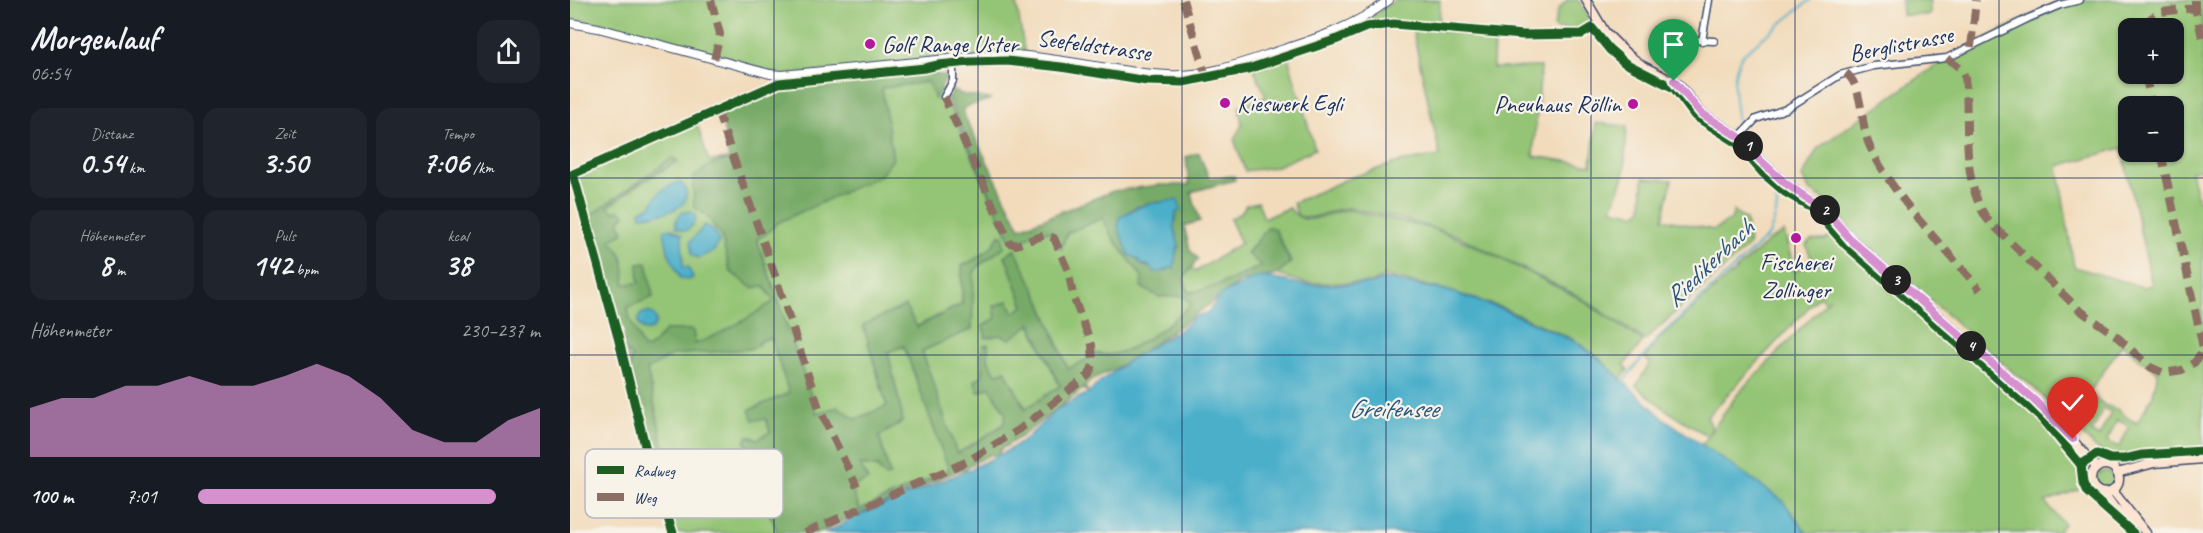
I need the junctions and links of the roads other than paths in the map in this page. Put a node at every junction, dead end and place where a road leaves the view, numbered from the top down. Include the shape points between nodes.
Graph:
1 (1389, 0) edge
2 (1586, 0) edge
3 (1709, 0) edge
4 (2080, 0) edge
5 (570, 23) edge
6 (1599, 23) junction
7 (1448, 28) dead end
8 (1671, 39) dead end
9 (1702, 41) junction
10 (1714, 41) dead end
11 (953, 57) junction
12 (944, 97) dead end
13 (1739, 137) junction
14 (2203, 459) edge
15 (2097, 468) junction
16 (2117, 473) junction
17 (2109, 492) junction
18 (2143, 530) edge

1 - 11 street, Seefeldstrasse via 1362,20 1338,31 1205,73 1146,73 1025,55
2 - 6 main road
3 - 9 street
4 - 13 street, Berglistrasse via 2029,18 1947,58 1874,66 1840,75 1786,109 1756,119
5 - 11 street, Seefeldstrasse via 770,74
6 - 7 street via 1582,34 1495,34
6 - 13 main road via 1629,56 1674,81 1701,113
8 - 9 street
9 - 10 street
11 - 12 street via 953,81
13 - 15 main road via 1773,172 1827,212 1857,246 2042,408
14 - 16 main road via 2154,463
15 - 16 main road via 2109,466
15 - 17 main road via 2091,481 2094,488
16 - 17 main road via 2119,480
17 - 18 main road

